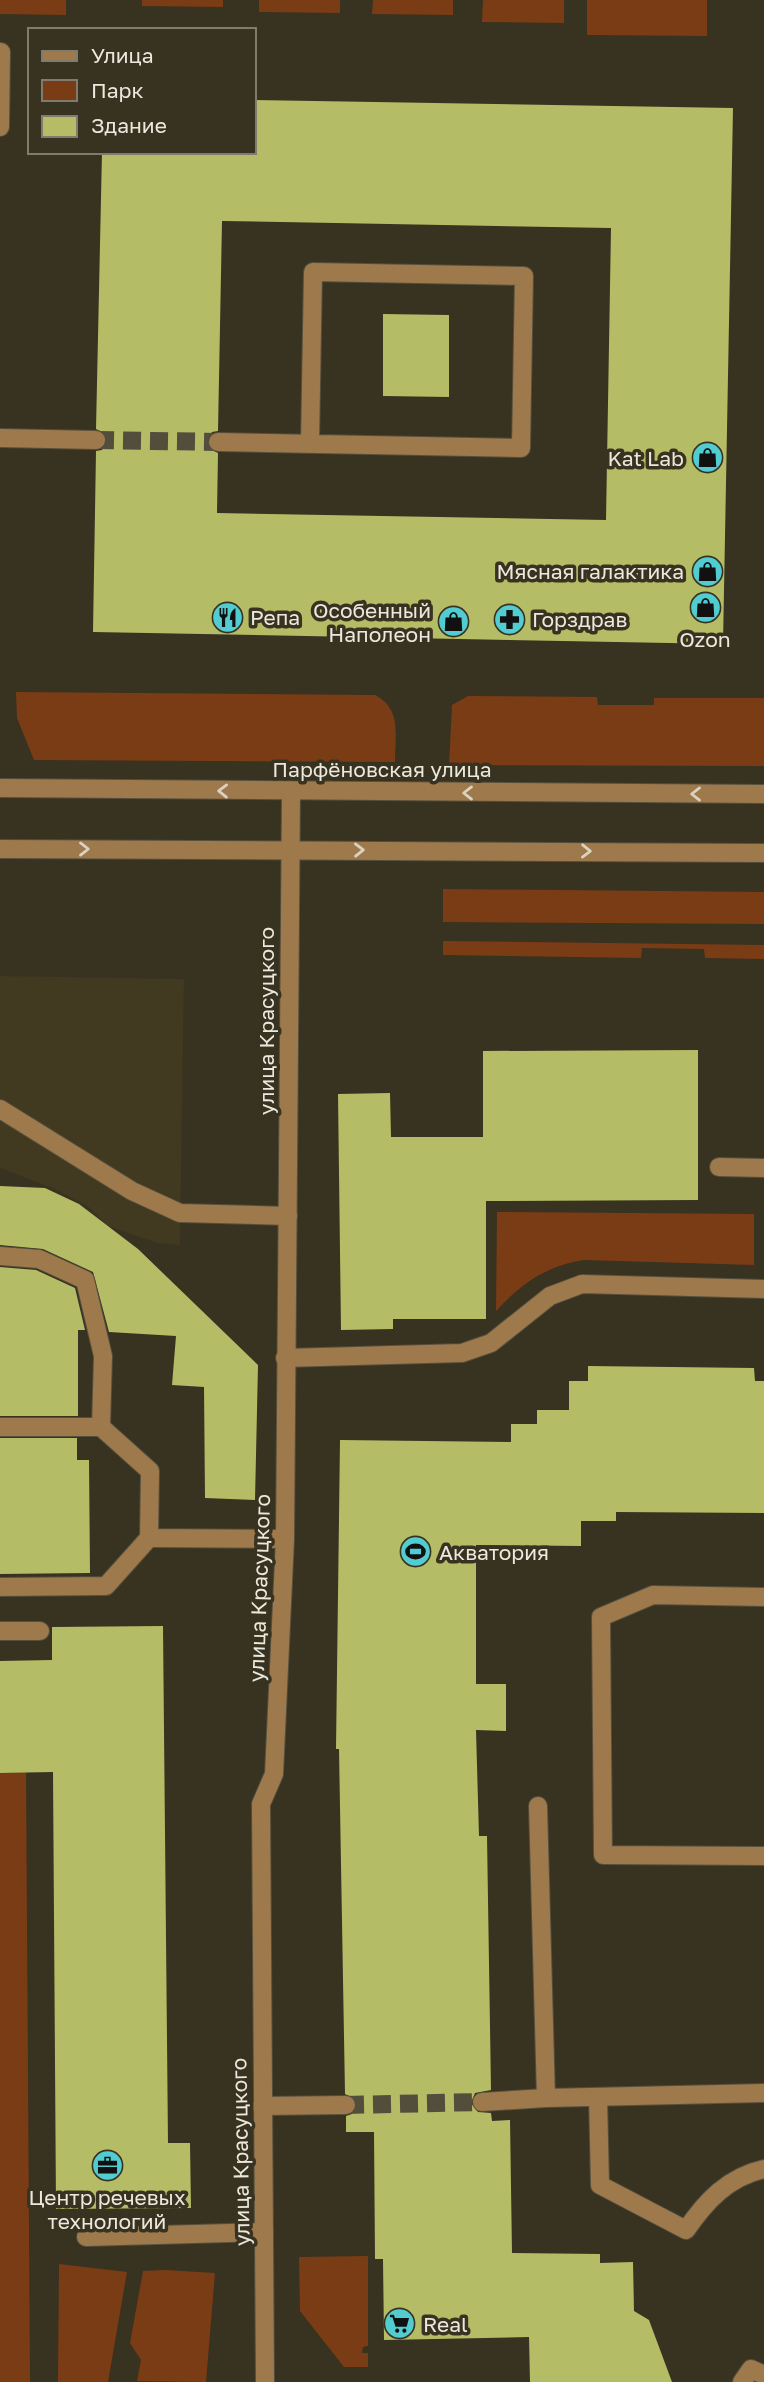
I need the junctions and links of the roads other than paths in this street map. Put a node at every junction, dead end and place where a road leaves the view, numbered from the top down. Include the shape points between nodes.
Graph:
1 (1, 52) edge
2 (0, 127) edge
3 (0, 438) edge
4 (96, 440) tunnel mouth
5 (218, 442) tunnel mouth
6 (310, 444) junction
7 (0, 788) edge
8 (291, 792) junction
9 (764, 794) edge
10 (0, 849) edge
11 (291, 851) junction
12 (764, 853) edge
13 (0, 1109) edge
14 (719, 1167) dead end
15 (764, 1168) edge
16 (288, 1216) junction
17 (0, 1256) edge
18 (764, 1289) edge
19 (285, 1358) junction
20 (0, 1427) edge
21 (100, 1427) junction
22 (149, 1538) junction
23 (285, 1539) junction
24 (0, 1587) edge
25 (764, 1597) edge
26 (40, 1630) dead end
27 (0, 1631) edge
28 (538, 1806) dead end
29 (764, 1856) edge
30 (764, 2093) edge
31 (598, 2097) junction
32 (546, 2098) junction
33 (482, 2102) tunnel mouth
34 (346, 2105) tunnel mouth
35 (262, 2106) junction
36 (764, 2169) edge
37 (264, 2232) junction
38 (86, 2237) dead end
39 (764, 2375) edge
40 (265, 2382) edge
41 (742, 2382) edge

1 - 2 street
3 - 4 street
5 - 6 street
6 - 6 street via 313,272 524,276 521,448
8 -> 7 street, Парфёновская улица
9 -> 8 street, Парфёновская улица
8 - 11 street, улица Красуцкого
10 -> 11 street
11 -> 12 street
11 - 16 street, улица Красуцкого
13 - 16 street via 132,1191 180,1213
14 - 15 street
16 - 19 street, улица Красуцкого
17 - 21 street via 39,1259 85,1280 103,1356
18 - 19 street via 582,1284 550,1296 491,1343 462,1353
19 - 23 street, улица Красуцкого
20 - 21 street
21 - 22 street via 150,1471
22 - 23 street
22 - 24 street via 107,1586
23 - 35 street, улица Красуцкого via 274,1774 261,1804
25 - 29 street via 653,1595 601,1617 603,1855
26 - 27 street
28 - 32 street
30 - 31 street
31 - 32 street
31 - 36 street via 600,2185 686,2230 703,2205 725,2185
32 - 33 street
34 - 35 street
35 - 37 street, улица Красуцкого
37 - 38 street
37 - 40 street, улица Красуцкого
39 - 41 street via 751,2369

